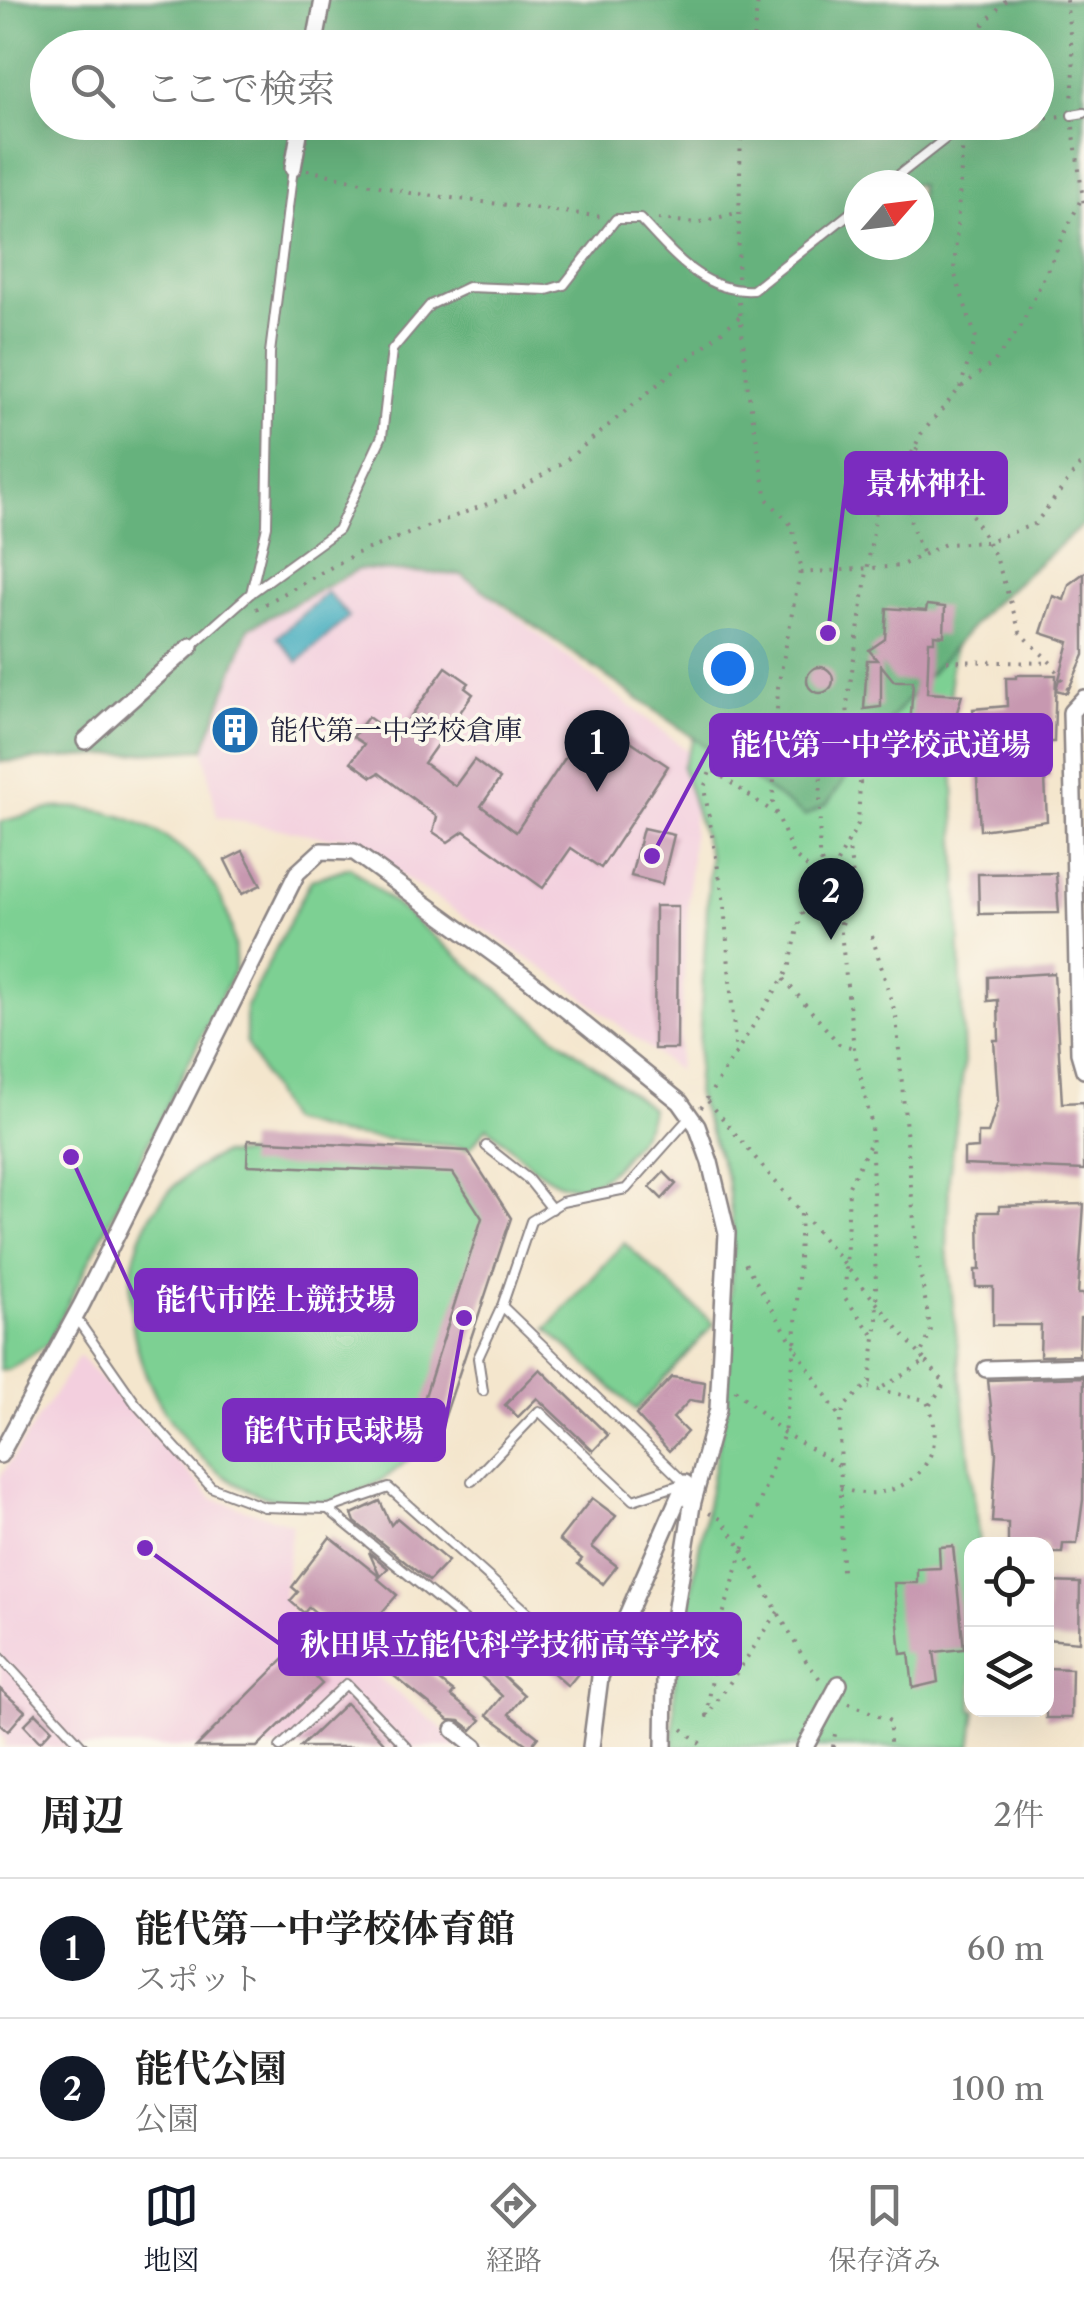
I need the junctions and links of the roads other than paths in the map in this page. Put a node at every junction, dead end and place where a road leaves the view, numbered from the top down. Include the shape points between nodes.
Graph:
1 (323, 0) edge
2 (317, 30) edge
3 (1084, 114) edge
4 (1072, 115) road end
5 (297, 140) edge
6 (944, 140) edge
7 (292, 168) joint
8 (905, 170) edge
9 (844, 218) edge
10 (250, 593) junction
11 (191, 646) joint
12 (1084, 698) edge
13 (85, 742) dead end
14 (1084, 1070) edge
15 (690, 1117) junction
16 (486, 1146) dead end
17 (552, 1208) junction
18 (502, 1306) junction
19 (75, 1317) junction
20 (1084, 1366) edge
21 (986, 1369) dead end
22 (484, 1391) dead end
23 (0, 1455) edge
24 (472, 1481) dead end
25 (685, 1483) junction
26 (692, 1505) junction
27 (328, 1509) junction
28 (0, 1657) edge
29 (520, 1666) dead end
30 (600, 1677) junction
31 (841, 1692) road end
32 (454, 1730) dead end
33 (83, 1747) edge
34 (280, 1747) edge
35 (407, 1747) edge
36 (475, 1747) edge
37 (591, 1747) edge
38 (664, 1747) edge
39 (804, 1747) edge

1 - 2 street
3 - 4 lane
5 - 7 street
6 - 8 lane
7 - 10 lane via 270,352 268,526
9 - 10 lane via 753,290 709,280 673,258 640,219 616,219 564,285 468,287 430,305 392,350 382,436 338,530
10 - 11 lane
11 - 13 street
12 - 14 street via 1071,712
15 - 17 lane via 626,1188
15 - 19 street via 528,979 354,852 321,851 297,874
15 - 26 street via 710,1162 727,1233 718,1409
16 - 17 lane
17 - 18 lane via 531,1222
18 - 22 lane via 478,1358
18 - 25 lane
19 - 23 street
19 - 27 lane via 136,1404 210,1487 264,1507
20 - 21 street
24 - 25 lane via 539,1412 633,1500
25 - 26 street
25 - 30 street
26 - 38 street
27 - 29 lane
27 - 30 lane via 390,1488
28 - 33 lane
30 - 37 street
31 - 39 street
32 - 36 street
34 - 35 lane via 346,1684

